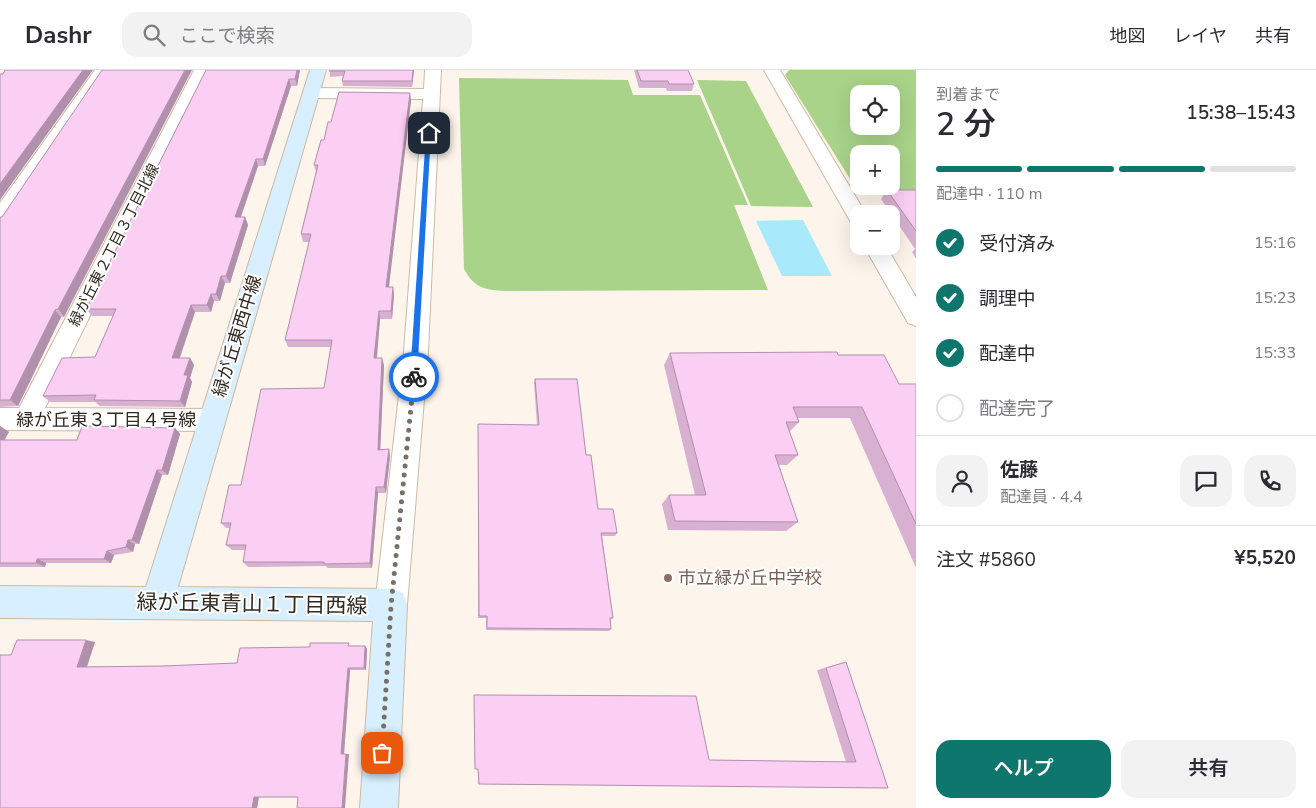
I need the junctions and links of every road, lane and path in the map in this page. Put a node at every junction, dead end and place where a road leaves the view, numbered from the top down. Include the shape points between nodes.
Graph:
1 (103, 70) edge
2 (202, 70) edge
3 (772, 70) edge
4 (315, 81) edge
5 (432, 82) edge
6 (851, 205) edge
7 (0, 218) edge
8 (879, 255) edge
9 (916, 318) edge
10 (0, 419) edge
11 (26, 420) junction
12 (212, 420) junction
13 (0, 602) edge
14 (158, 603) junction
15 (391, 606) junction
16 (379, 808) edge

1 - 7 street
2 - 11 street, 緑が丘東２丁目３丁目北線
3 - 6 street
4 - 5 street
4 - 12 street, 緑が丘東西中線
5 - 15 street via 416,351
8 - 9 street
10 - 11 street, 緑が丘東３丁目４号線
11 - 12 street, 緑が丘東３丁目４号線
12 - 14 street, 緑が丘東西中線
13 - 14 street, 緑が丘東青山１丁目西線
14 - 15 street, 緑が丘東青山１丁目西線
15 - 16 street, 緑が丘東青山１丁目西線

